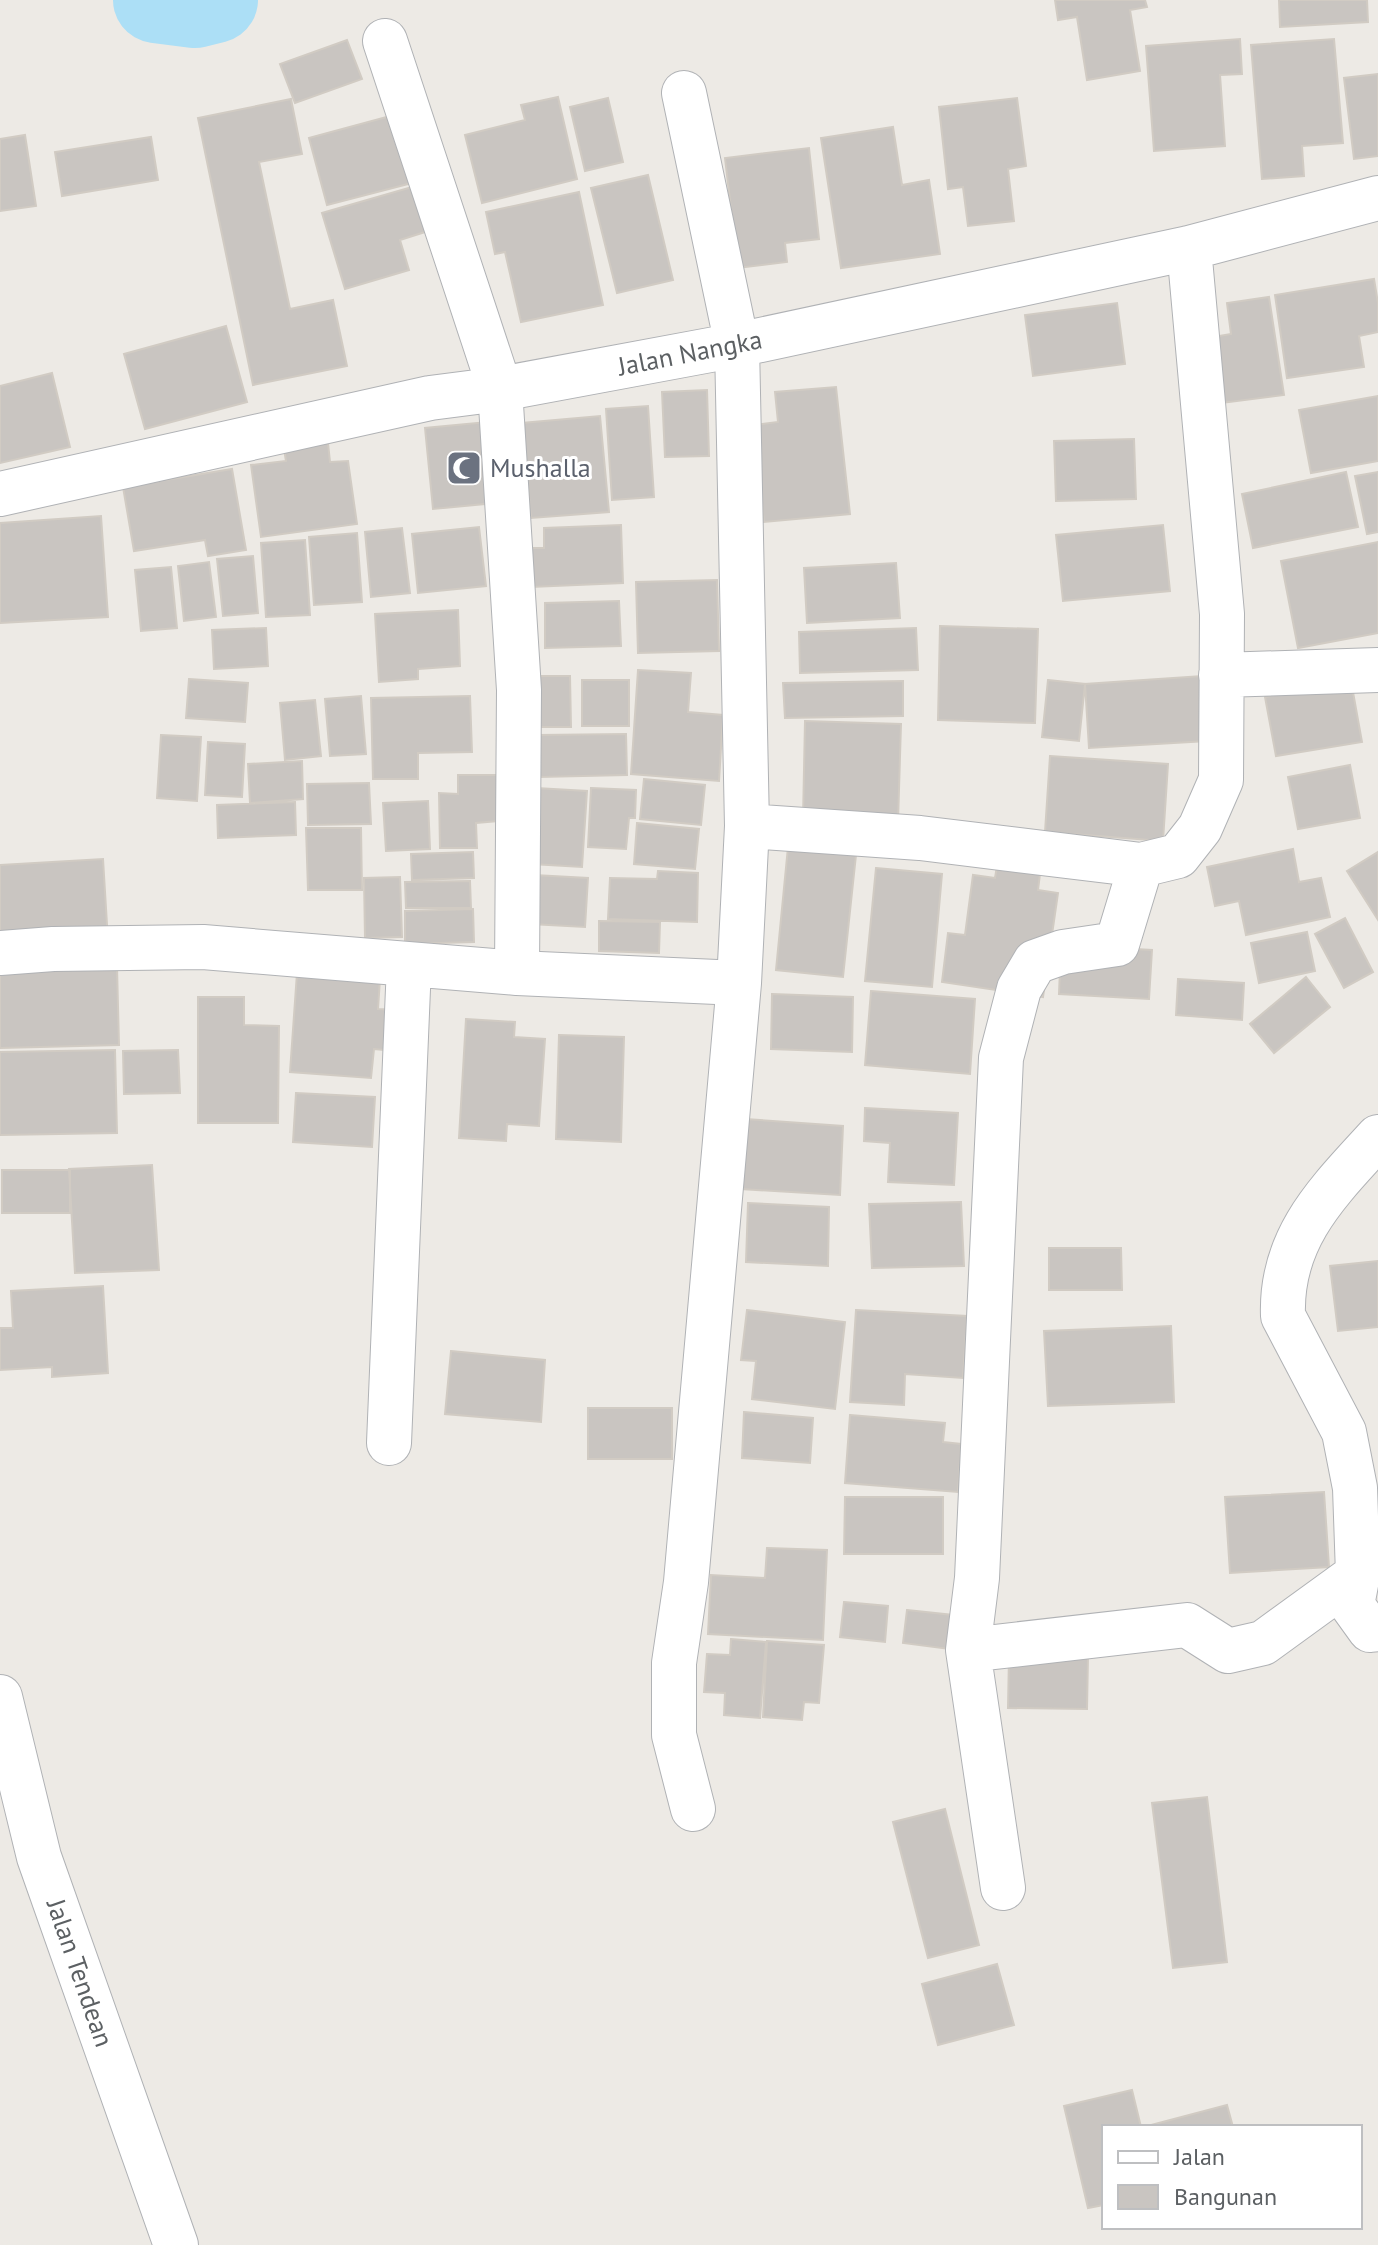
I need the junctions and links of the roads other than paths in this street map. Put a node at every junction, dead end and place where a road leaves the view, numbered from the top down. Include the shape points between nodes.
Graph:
1 (385, 41) dead end
2 (684, 93) dead end
3 (1378, 198) edge
4 (1189, 248) junction
5 (737, 345) junction
6 (500, 389) junction
7 (0, 494) edge
8 (1378, 670) edge
9 (1221, 675) junction
10 (747, 826) junction
11 (1141, 865) junction
12 (0, 953) edge
13 (409, 965) junction
14 (517, 973) junction
15 (739, 983) junction
16 (1378, 1137) edge
17 (389, 1443) dead end
18 (1358, 1574) junction
19 (1378, 1629) edge
20 (968, 1650) junction
21 (0, 1697) edge
22 (693, 1809) dead end
23 (1003, 1888) dead end
24 (176, 2245) edge

1 - 6 street
2 - 5 street
3 - 4 street, Jalan Nangka
4 - 5 street, Jalan Nangka
4 - 9 street via 1222,614
5 - 6 street, Jalan Nangka
5 - 10 street
6 - 7 street, Jalan Nangka via 430,398
6 - 14 street via 519,690
8 - 9 street
9 - 11 street via 1221,780 1200,828 1178,856
10 - 11 street via 920,838
10 - 15 street
11 - 20 street via 1117,944 1035,962 1019,989 1001,1058 977,1578
12 - 13 street via 203,947
13 - 14 street
13 - 17 street
14 - 15 street
15 - 22 street via 686,1582 674,1663 674,1735
16 - 18 street via 1311,1215 1289,1258 1282,1294 1283,1316 1344,1432 1355,1488
18 - 19 street via 1352,1605 1370,1630
18 - 20 street via 1263,1643 1228,1651 1187,1625
20 - 23 street
21 - 24 street, Jalan Tendean via 39,1857

